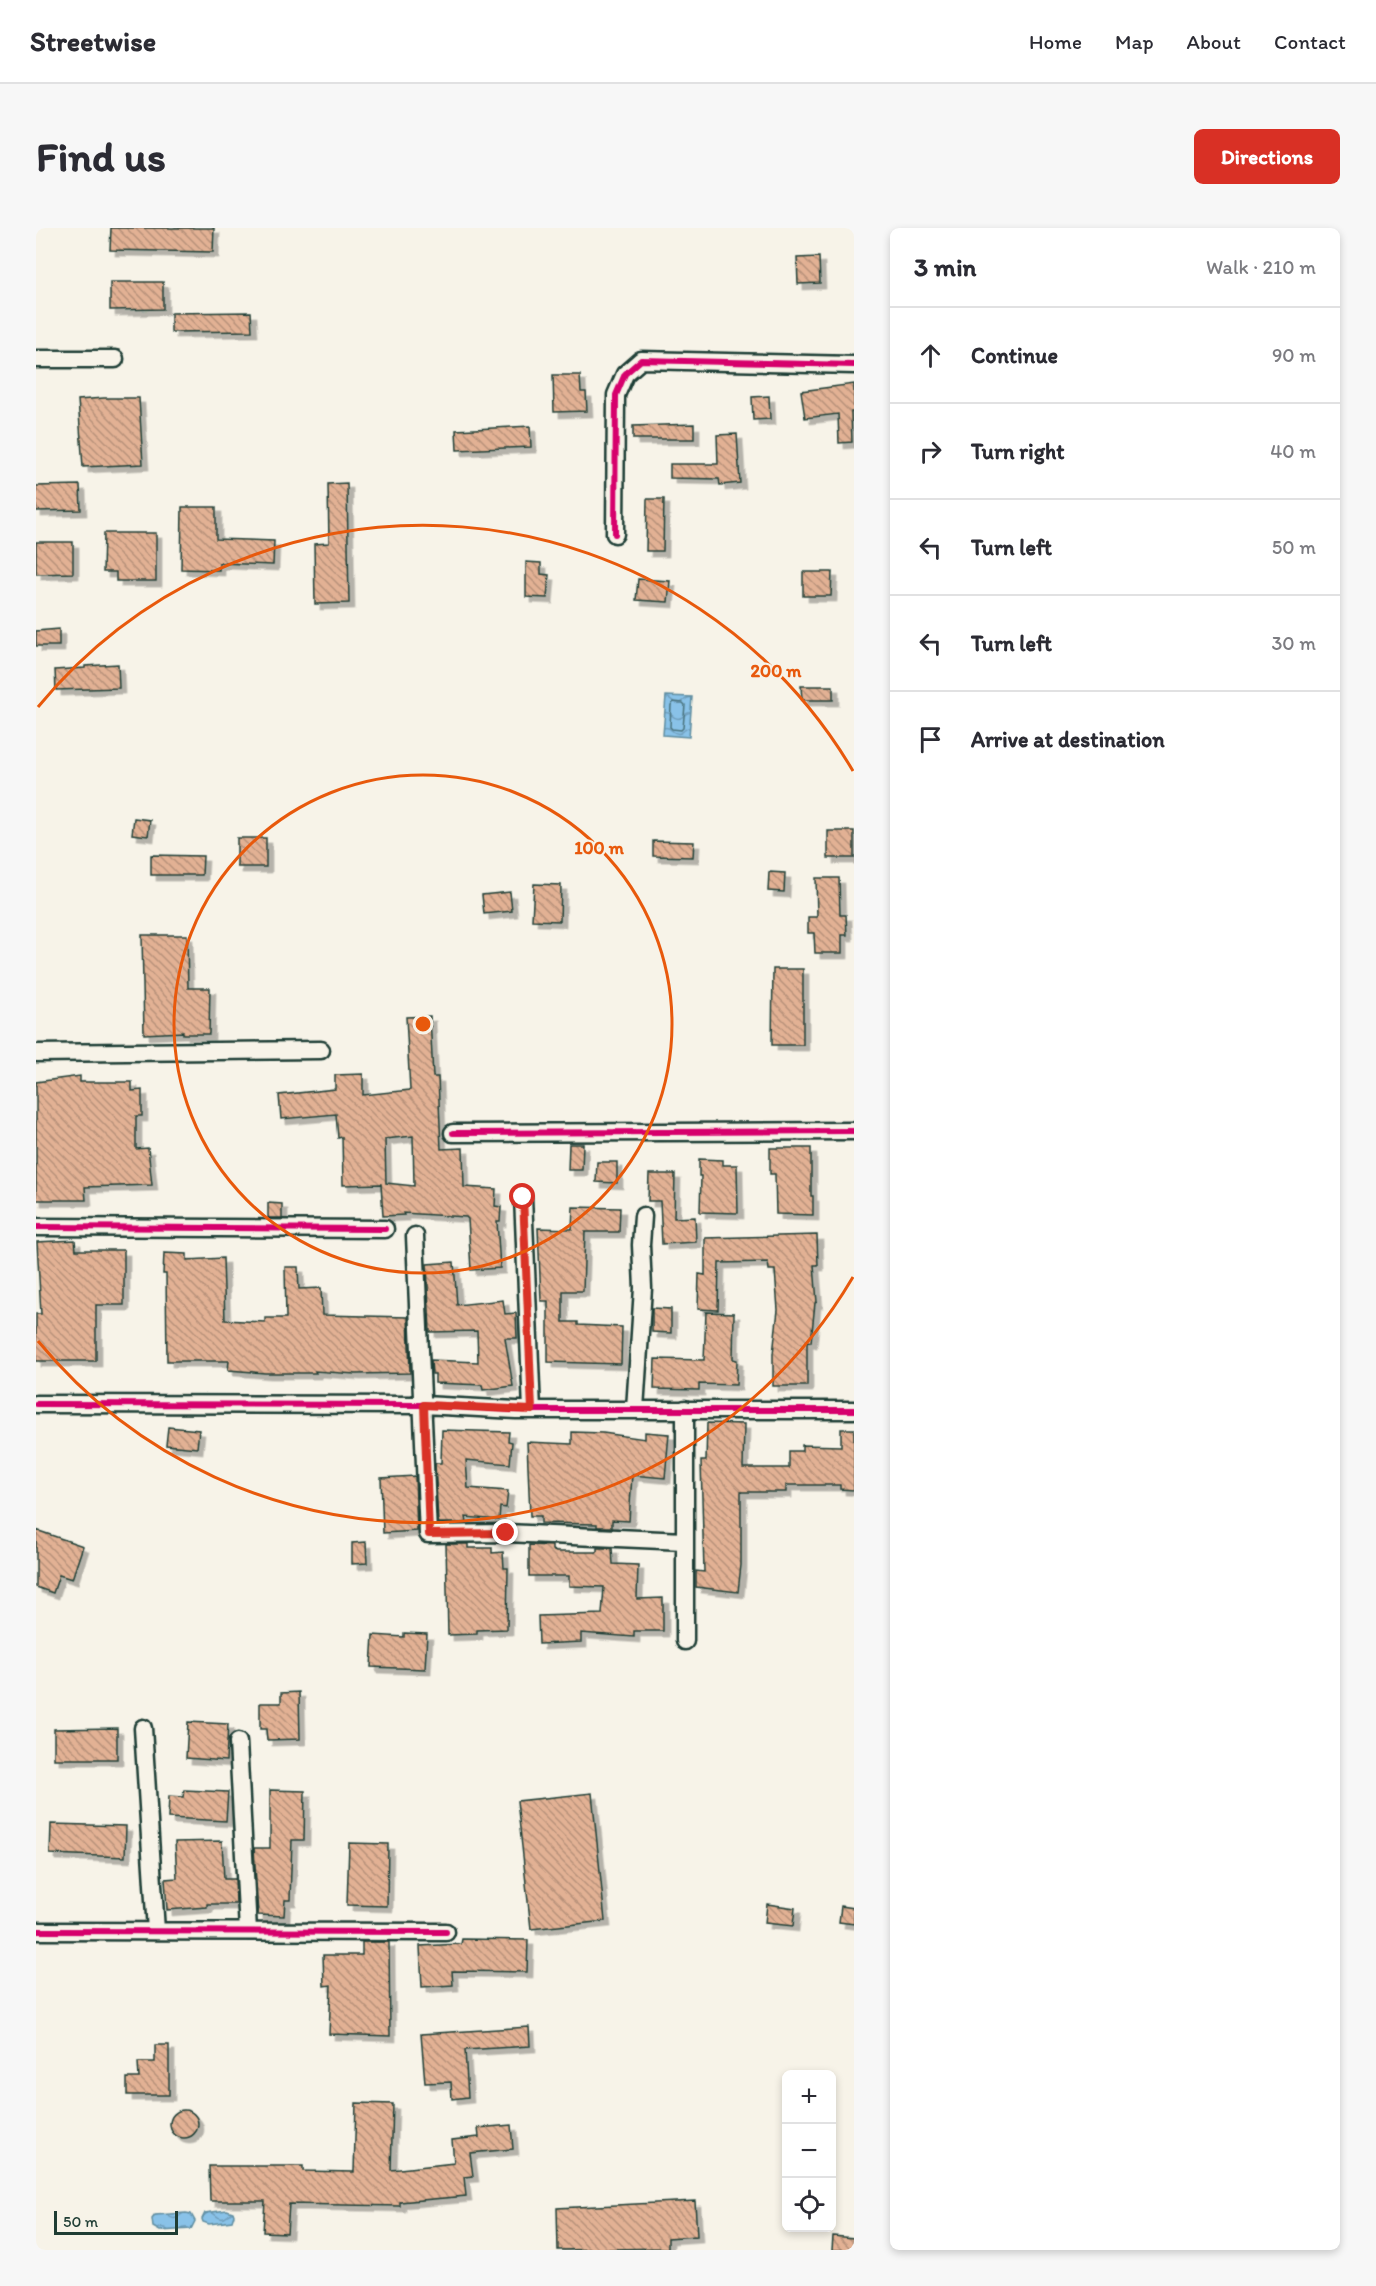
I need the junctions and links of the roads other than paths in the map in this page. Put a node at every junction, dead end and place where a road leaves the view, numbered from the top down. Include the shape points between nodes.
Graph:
1 (36, 359) edge
2 (115, 359) dead end
3 (854, 365) edge
4 (615, 534) dead end
5 (321, 1050) dead end
6 (36, 1053) edge
7 (854, 1131) edge
8 (453, 1133) dead end
9 (523, 1197) dead end
10 (643, 1216) dead end
11 (36, 1227) edge
12 (385, 1229) dead end
13 (415, 1236) dead end
14 (36, 1404) edge
15 (424, 1405) junction
16 (635, 1409) junction
17 (685, 1409) junction
18 (532, 1410) junction
19 (854, 1410) edge
20 (684, 1541) junction
21 (685, 1641) dead end
22 (144, 1728) dead end
23 (238, 1742) dead end
24 (156, 1930) junction
25 (36, 1931) edge
26 (248, 1931) junction
27 (446, 1932) dead end

1 - 2 street
3 - 4 street via 641,360 625,374 616,395
5 - 6 street
7 - 8 street
9 - 18 street
10 - 16 street
11 - 12 street
13 - 15 street
14 - 15 street
15 - 18 street
15 - 20 street via 429,1534 506,1533
16 - 17 street
16 - 18 street
17 - 19 street
17 - 20 street
20 - 21 street
22 - 24 street
23 - 26 street
24 - 25 street
24 - 26 street
26 - 27 street

